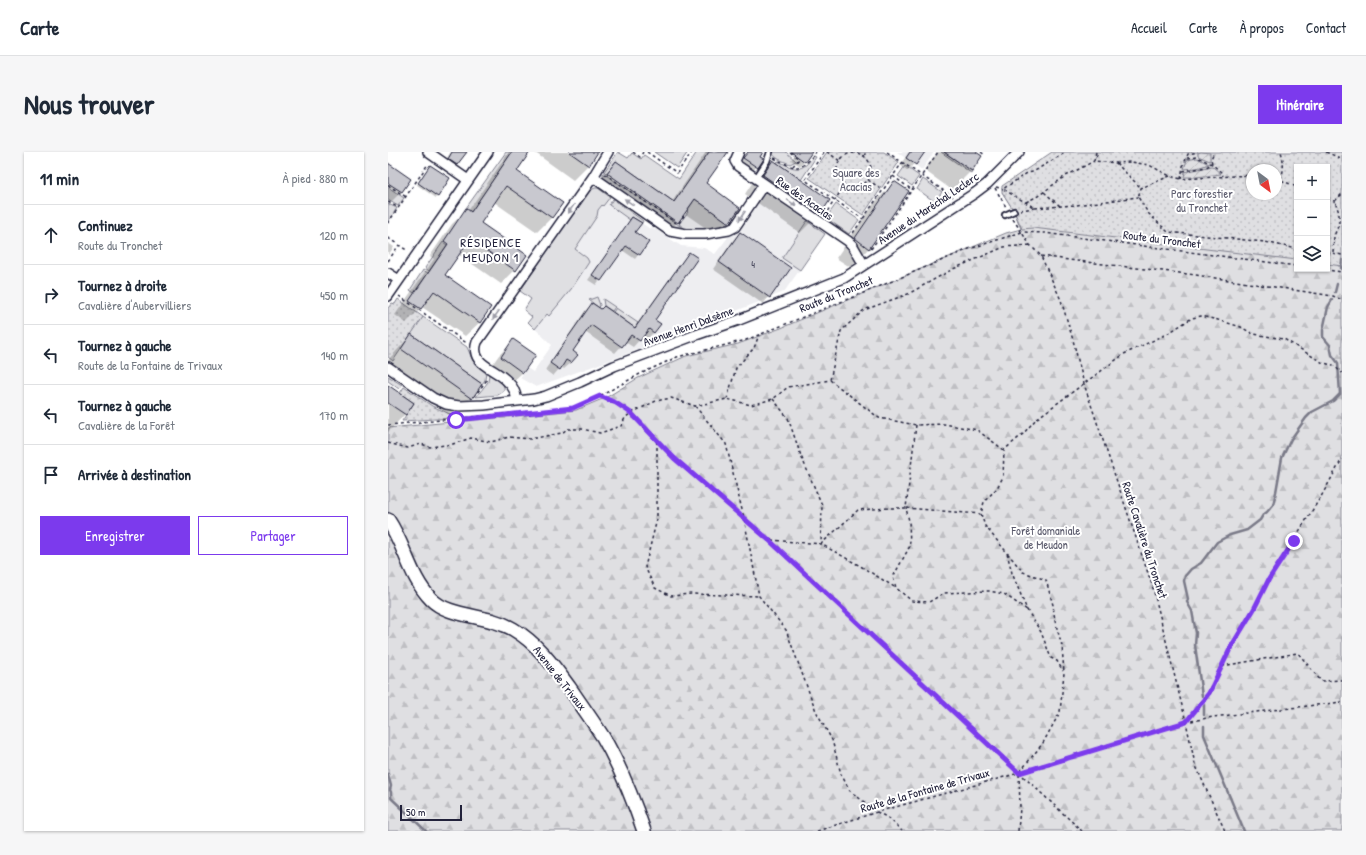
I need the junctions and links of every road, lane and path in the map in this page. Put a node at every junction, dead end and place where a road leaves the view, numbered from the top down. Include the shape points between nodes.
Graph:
1 (488, 152) edge
2 (608, 152) edge
3 (633, 152) edge
4 (643, 152) edge
5 (647, 152) edge
6 (692, 152) edge
7 (739, 152) edge
8 (770, 152) edge
9 (790, 152) edge
10 (816, 152) edge
11 (826, 152) edge
12 (866, 152) edge
13 (887, 152) edge
14 (938, 152) edge
15 (981, 152) edge
16 (1019, 152) edge
17 (1066, 152) edge
18 (1098, 152) edge
19 (1198, 152) edge
20 (1213, 152) edge
21 (1281, 152) edge
22 (1326, 152) edge
23 (431, 154) edge
24 (985, 155) dead end
25 (864, 156) junction
26 (1197, 156) junction
27 (1187, 158) junction
28 (1342, 159) edge
29 (767, 161) junction
30 (840, 161) junction
31 (1094, 161) junction
32 (902, 162) junction
33 (1116, 163) junction
34 (1212, 164) junction
35 (793, 166) junction
36 (602, 171) dead end
37 (1183, 171) junction
38 (1246, 175) edge
39 (893, 176) junction
40 (922, 176) junction
41 (1170, 176) junction
42 (1223, 176) junction
43 (1282, 176) edge
44 (593, 177) junction
45 (756, 178) junction
46 (1181, 179) junction
47 (468, 180) junction
48 (868, 180) junction
49 (1282, 180) edge
50 (764, 184) junction
51 (388, 185) edge
52 (845, 185) junction
53 (994, 186) dead end
54 (1294, 186) edge
55 (1141, 188) junction
56 (883, 190) junction
57 (912, 190) junction
58 (1044, 192) junction
59 (1342, 194) edge
60 (406, 197) junction
61 (1138, 197) junction
62 (835, 200) junction
63 (1330, 201) edge
64 (388, 202) edge
65 (962, 202) junction
66 (1336, 202) junction
67 (1026, 203) junction
68 (1060, 206) junction
69 (1006, 207) dead end
70 (399, 208) junction
71 (1035, 208) junction
72 (1014, 211) joint
73 (686, 213) dead end
74 (1005, 215) dead end
75 (863, 219) junction
76 (1012, 219) dead end
77 (820, 222) junction
78 (388, 223) edge
79 (1022, 232) junction
80 (851, 236) dead end
81 (388, 238) edge
82 (399, 245) junction
83 (1030, 246) junction
84 (1294, 248) edge
85 (871, 250) dead end
86 (1333, 252) joint
87 (1342, 255) edge
88 (415, 256) junction
89 (1041, 256) junction
90 (388, 261) edge
91 (864, 265) junction
92 (1294, 266) edge
93 (1330, 270) edge
94 (1342, 272) edge
95 (388, 273) edge
96 (399, 280) junction
97 (390, 293) edge
98 (1342, 300) edge
99 (760, 334) junction
100 (475, 347) junction
101 (388, 367) edge
102 (488, 367) junction
103 (1342, 373) edge
104 (830, 380) junction
105 (1084, 384) junction
106 (600, 396) junction
107 (727, 399) junction
108 (773, 399) junction
109 (517, 401) junction
110 (470, 406) junction
111 (695, 406) junction
112 (631, 413) junction
113 (388, 425) edge
114 (916, 425) junction
115 (657, 440) junction
116 (388, 443) edge
117 (1004, 450) junction
118 (1342, 459) edge
119 (906, 508) junction
120 (981, 514) junction
121 (744, 518) junction
122 (388, 520) edge
123 (769, 540) junction
124 (821, 544) junction
125 (1007, 552) junction
126 (896, 588) junction
127 (759, 596) junction
128 (1027, 610) junction
129 (1222, 666) junction
130 (1064, 673) junction
131 (1342, 680) edge
132 (1342, 702) edge
133 (1186, 722) junction
134 (1019, 773) junction
135 (877, 812) junction
136 (644, 831) edge
137 (817, 831) edge
138 (902, 831) edge
139 (1018, 831) edge
140 (1082, 831) edge
141 (1225, 831) edge

1 - 47 street
2 - 44 street
3 - 4 path via 640,157
5 - 6 path via 677,173
7 - 45 street, Rue des Acacias via 735,161 738,166
8 - 29 lane
9 - 35 path via 799,159
10 - 35 path via 803,166
11 - 30 path
11 - 62 path via 805,180
12 - 25 path
13 - 32 path
14 - 40 path
15 - 24 path
16 - 65 street, Avenue du Maréchal Leclerc via 987,184
17 - 67 path via 1003,189
18 - 31 path
19 - 26 path
19 - 27 path via 1188,154
20 - 34 path
21 - 43 path
22 - 28 path
23 - 47 street
23 - 60 path
25 - 30 path via 848,154
25 - 48 path via 871,170
26 - 27 path
26 - 34 path
27 - 37 path
29 - 35 path via 772,157
29 - 45 lane
30 - 52 path via 837,166 838,178
31 - 33 path
31 - 58 path via 1064,177
32 - 39 path
32 - 40 path
33 - 41 path via 1149,165
33 - 55 path
34 - 37 path
34 - 42 path
36 - 73 path via 678,224
37 - 46 path
38 - 42 path
39 - 56 path
39 - 57 path
40 - 57 path
40 - 65 path via 954,198 957,195
41 - 46 path
41 - 55 path
42 - 46 path
50 -> 44 street via 735,227 711,233 686,234 670,231
44 -> 100 street
45 - 50 street, Rue des Acacias
47 - 88 street
48 - 52 path via 859,187
48 - 56 path
49 - 54 path
50 -> 77 street, Rue des Acacias
51 - 60 path
52 - 62 path
53 - 69 path
55 - 61 path
56 - 75 path
57 - 85 path
58 - 67 path
58 - 68 path
59 - 66 path
60 - 70 path
61 - 68 path
61 - 84 path via 1148,213 1168,232 1265,242
62 - 75 path
62 - 77 path
63 - 66 path
64 - 70 path
65 - 91 street, Avenue du Maréchal Leclerc
66 - 86 path via 1339,224 1334,236
67 - 71 path
68 - 71 path
70 - 78 path
71 - 72 path
72 - 74 lane
75 - 80 path
76 - 79 path
77 - 91 street, Rue des Acacias via 850,244
79 - 83 path
79 - 92 path, Route du Tronchet
79 - 99 path, Route du Tronchet via 969,249
81 - 82 path
82 - 88 path
82 - 90 path
83 - 89 path
83 - 104 path via 1004,247 953,269 908,294 864,310 841,331
86 - 87 path
88 - 96 street
89 - 98 path via 1196,275 1333,296
89 - 105 path, Route Cavalière du Tronchet via 1061,300
91 - 109 street, Avenue Henri Dalsème via 833,283 740,320 614,366 546,396
93 - 94 path
95 - 96 street
96 - 97 street
97 - 100 path
99 - 106 path, Route du Tronchet via 746,340 677,357
99 - 107 path via 754,348 736,368
100 - 102 street via 477,358
101 - 110 street, Avenue Henri Dalsème via 440,402
102 - 109 street via 508,381
102 - 110 path via 486,381
103 - 105 path via 1333,365 1323,363 1284,339 1253,334 1241,327 1201,316 1192,318 1168,334 1124,354
104 - 108 path via 788,387
104 - 114 path via 879,418
105 - 117 path via 1036,419
105 - 133 path, Route Cavalière du Tronchet via 1153,588
106 - 112 path
106 - 113 path, Route du Tronchet via 573,408
107 - 108 path via 751,405
107 - 111 path
108 - 124 path via 788,418 822,505
109 - 110 street, Avenue Henri Dalsème
111 - 112 path via 671,398 656,401
111 - 121 path via 726,444
112 - 115 path
112 - 116 path via 621,426 600,433 568,429 562,433 530,439 508,437 491,442 471,438 453,444 421,444 408,448
114 - 117 path via 944,424 977,430
114 - 119 path
115 - 121 path via 674,458
115 - 127 path via 657,519 645,567 655,588 671,596
117 - 120 path via 1003,477 984,502
118 - 129 path via 1269,579
119 - 120 path
119 - 124 path via 858,510
119 - 126 path via 910,546 893,576
120 - 125 path via 985,526
121 - 123 path
121 - 127 path
122 - 136 main road, Avenue de Trivaux via 421,587 435,603 447,610 491,619 506,625 542,652 603,738 625,781
123 - 124 path
123 - 134 path
124 - 126 path
125 - 128 path via 1012,573
125 - 130 path via 1023,572 1046,580 1062,646
126 - 128 path via 912,601 928,602 944,593 989,591 1004,594
127 - 135 path via 786,630 816,711 832,740 841,774 850,791
128 - 130 path via 1041,632 1051,658 1057,661
129 - 131 path via 1298,653 1321,681
129 - 133 path via 1209,693
130 - 134 path via 1060,712 1043,743
132 - 133 path, Route de la Fontaine de Trivaux
133 - 134 path, Route de la Fontaine de Trivaux
133 - 141 path, Route Cavalière du Tronchet via 1195,764
134 - 135 path, Route de la Fontaine de Trivaux
134 - 139 path
134 - 140 path
135 - 137 path, Route de la Fontaine de Trivaux
135 - 138 path via 890,819

